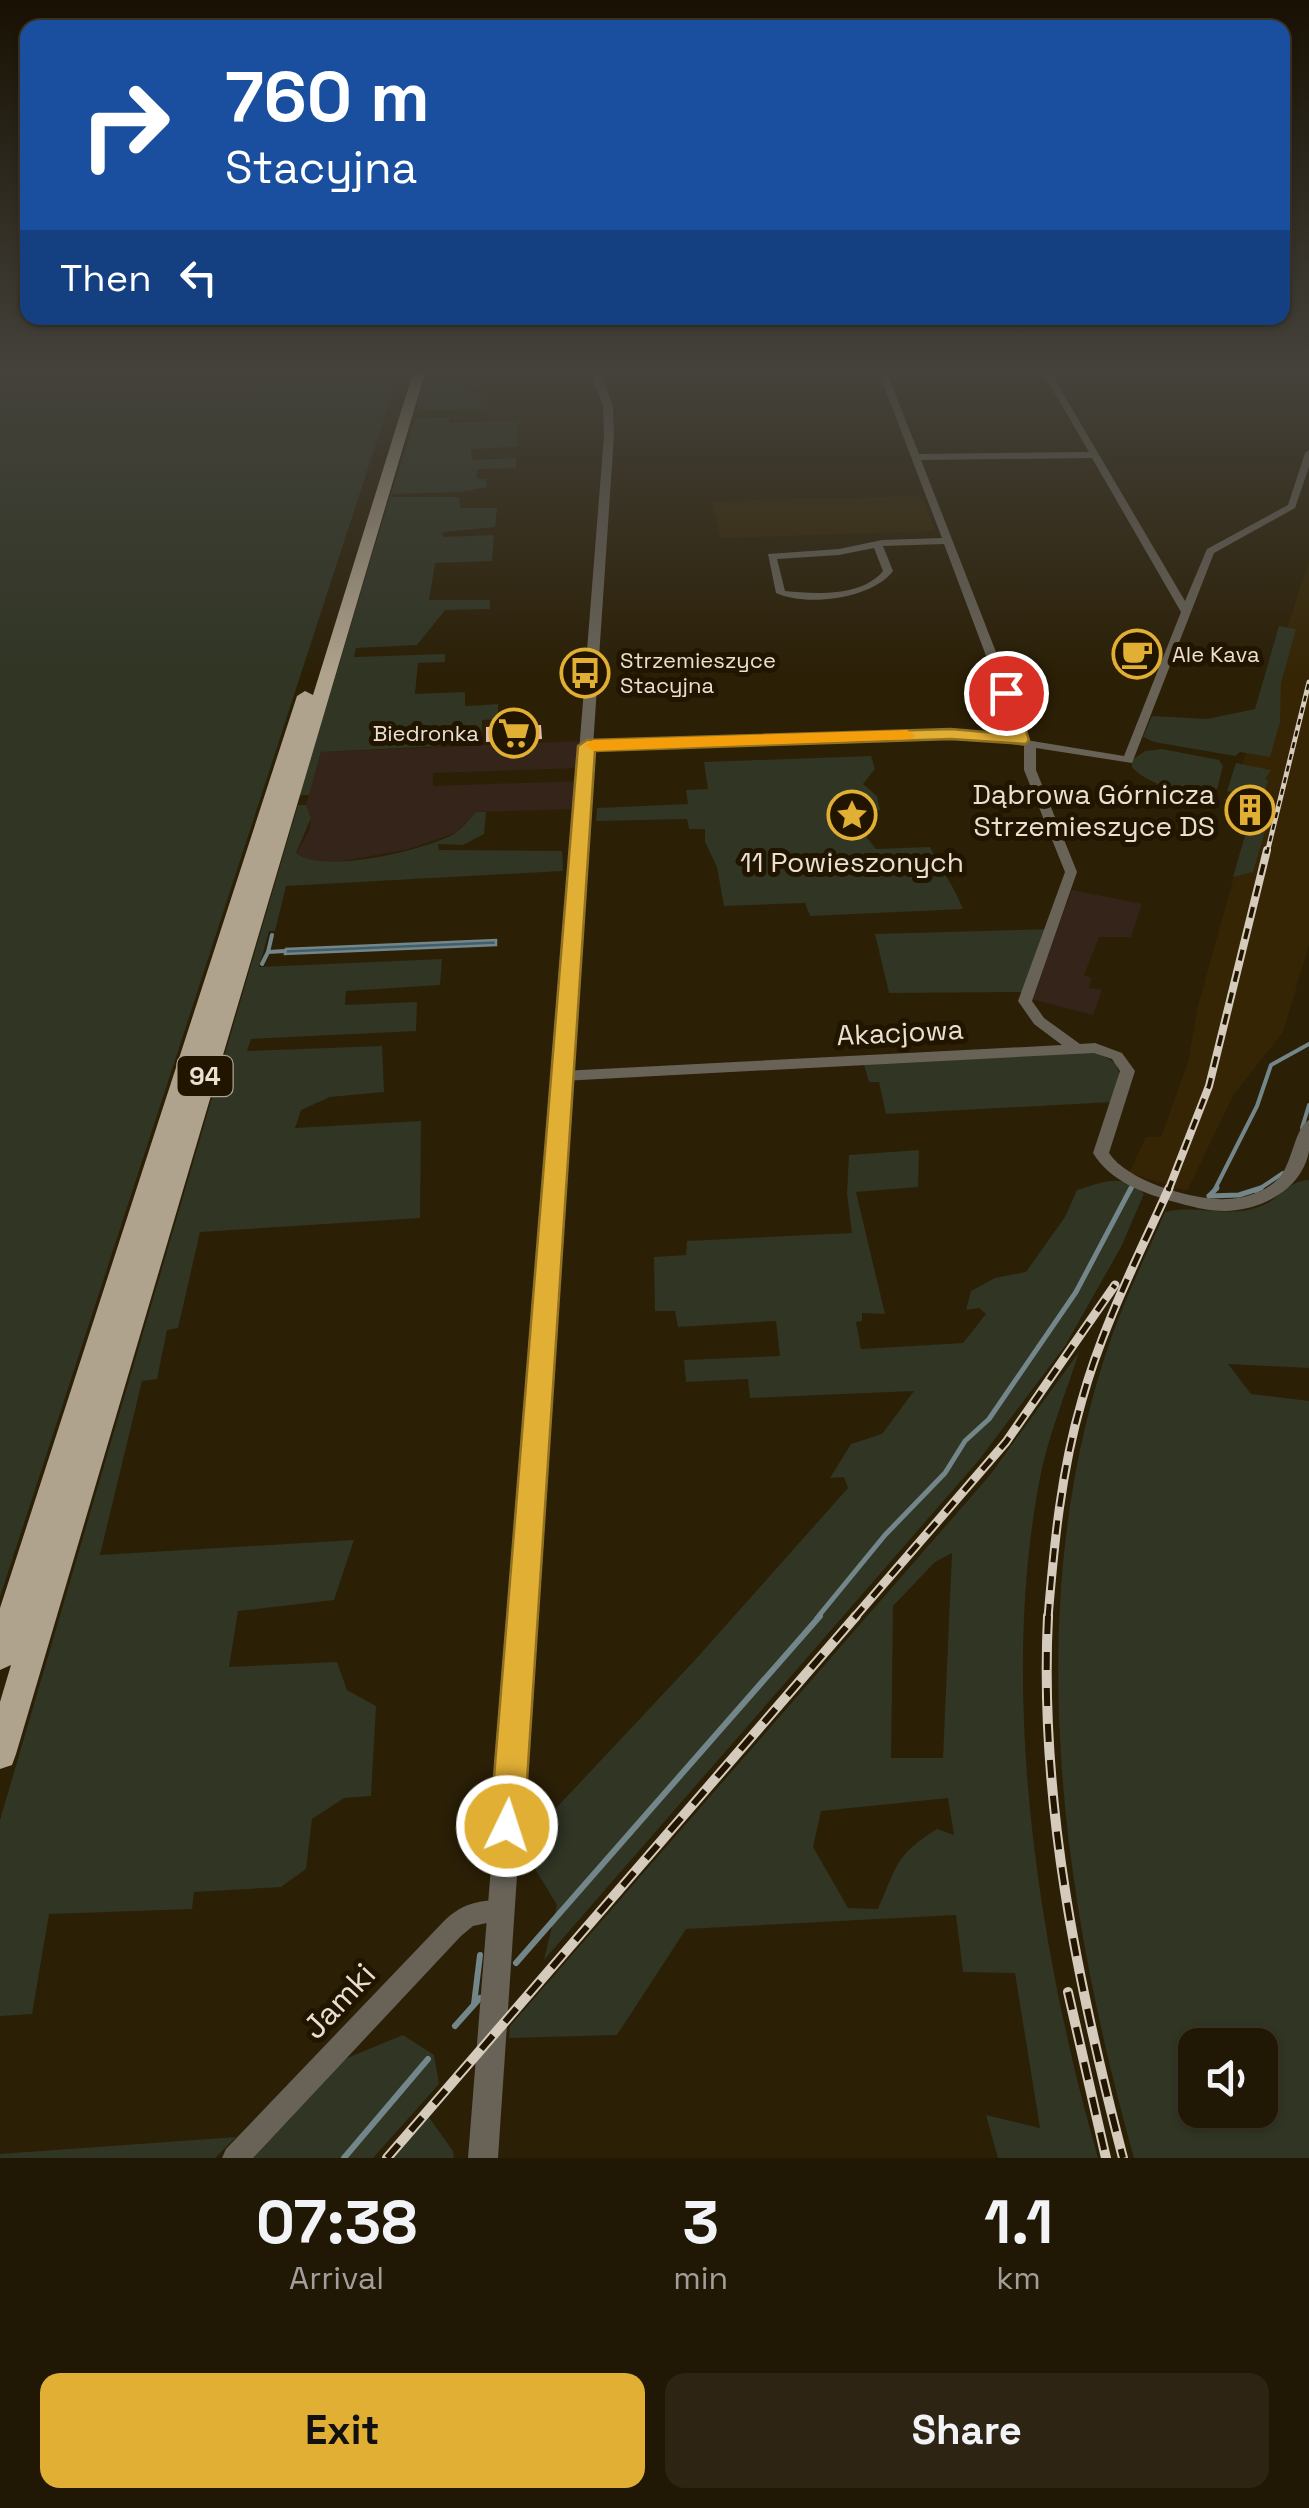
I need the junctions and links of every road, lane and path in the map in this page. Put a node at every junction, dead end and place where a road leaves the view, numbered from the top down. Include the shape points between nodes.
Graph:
1 (376, 474) edge
2 (388, 474) edge
3 (606, 474) edge
4 (922, 474) edge
5 (1106, 474) edge
6 (1302, 474) edge
7 (947, 541) junction
8 (877, 544) junction
9 (1173, 589) junction
10 (1194, 590) junction
11 (1185, 610) junction
12 (1025, 741) junction
13 (587, 746) junction
14 (1074, 1046) junction
15 (562, 1076) junction
16 (1309, 1125) edge
17 (0, 1656) edge
18 (0, 1754) edge
19 (502, 1910) junction
20 (235, 2158) edge
21 (483, 2158) edge

1 - 17 main road, 94
2 - 18 main road, 94
3 - 13 street
4 - 7 street
5 - 9 street
6 - 10 street via 1292,506 1214,546
7 - 8 street
7 - 12 street
8 - 8 street via 771,556 781,593 842,593 881,582 888,571
9 - 10 street
9 - 11 street
10 - 11 street
11 - 12 street via 1128,760
12 - 13 street via 951,734
12 - 14 street via 1071,872 1026,994 1031,1014
13 - 15 street
14 - 15 street, Akacjowa
14 - 16 street, Akacjowa via 1110,1052 1128,1071 1101,1153 1109,1168 1148,1186 1207,1204 1246,1202 1288,1178
15 - 19 street
19 - 20 street, Jamki via 468,1914
19 - 21 street

